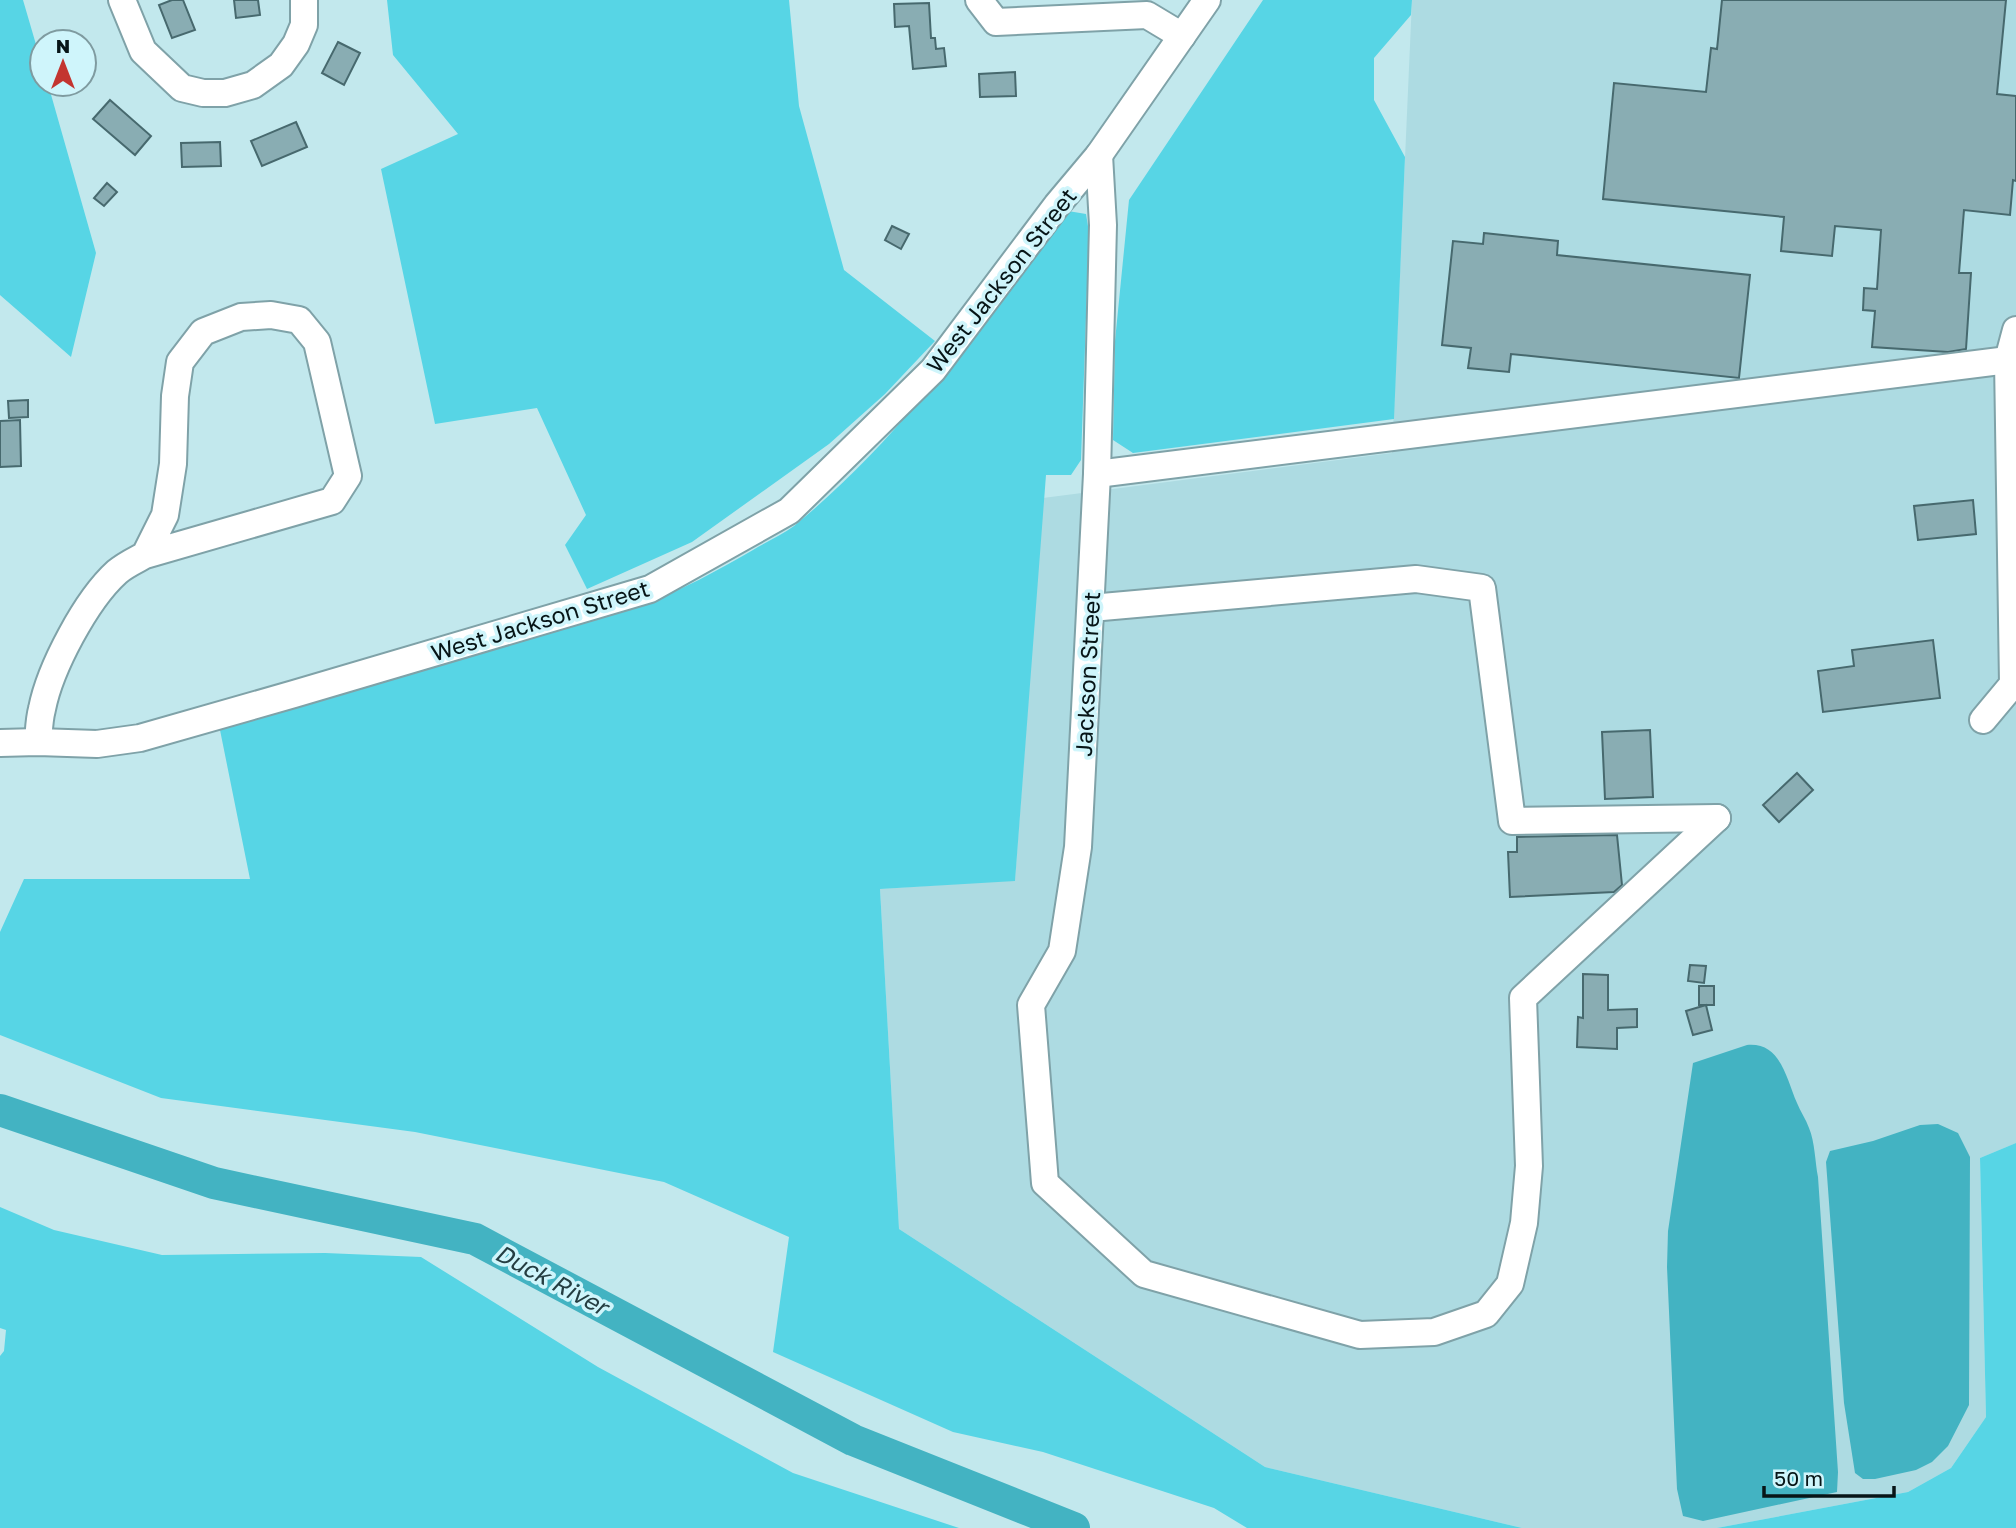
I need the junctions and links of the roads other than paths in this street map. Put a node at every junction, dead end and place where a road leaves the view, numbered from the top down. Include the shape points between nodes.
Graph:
1 (122, 0) edge
2 (304, 0) edge
3 (979, 0) edge
4 (1207, 0) edge
5 (1181, 36) junction
6 (1099, 155) junction
7 (2016, 330) edge
8 (2008, 360) junction
9 (1097, 474) junction
10 (145, 555) junction
11 (1091, 608) junction
12 (1983, 720) dead end
13 (38, 742) junction
14 (0, 743) edge

1 - 2 street via 143,51 182,88 203,93 253,85 281,65 296,44
3 - 5 street via 996,22 1147,15
4 - 5 street, West Jackson Street
5 - 6 street, West Jackson Street
6 - 9 street, Jackson Street via 1103,225
6 - 13 street, West Jackson Street via 933,370 789,511 650,589 139,738 97,744
7 - 8 street
8 - 9 street
8 - 12 street via 2013,684
9 - 11 street, Jackson Street
10 - 10 street via 332,501 348,476 317,342 299,320 271,315 242,317 203,332 180,362 165,515
10 - 13 street via 119,570 95,595 75,627 49,685
11 - 11 street, Jackson Street via 1076,860 1062,951 1031,1005 1045,1183 1144,1274 1360,1335 1434,1332 1486,1314 1510,1284 1524,1223 1529,1166 1523,998 1717,818 1512,821 1482,588 1416,579
13 - 14 street, West Jackson Street

